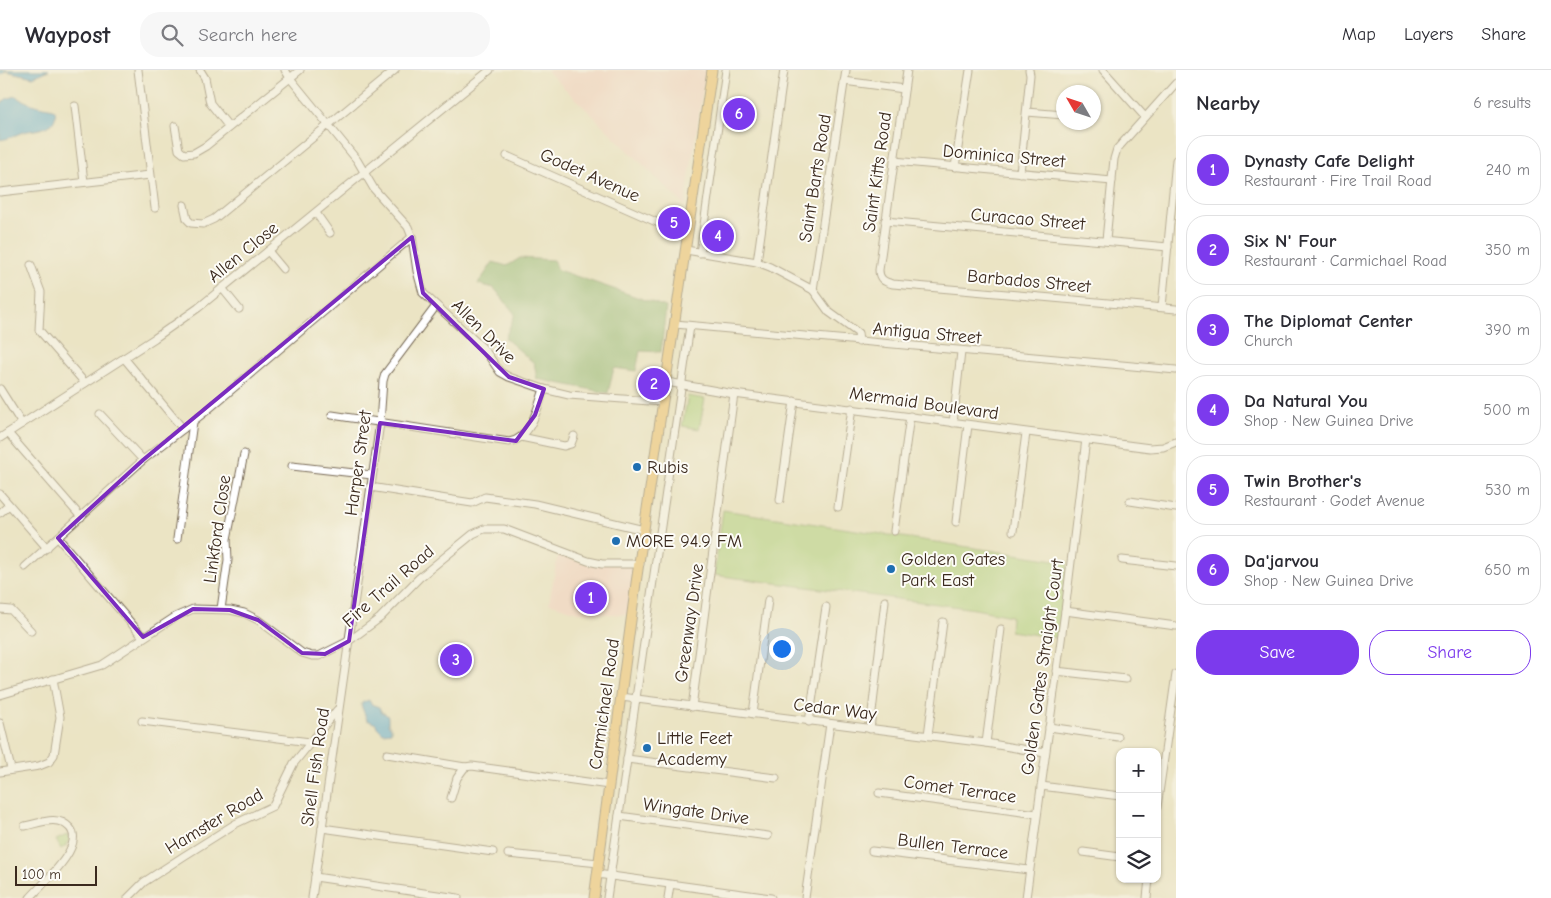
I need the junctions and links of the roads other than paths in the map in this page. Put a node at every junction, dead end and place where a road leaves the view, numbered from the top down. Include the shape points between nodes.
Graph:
1 (138, 70) edge
2 (200, 70) edge
3 (284, 70) edge
4 (300, 70) edge
5 (396, 70) edge
6 (490, 70) edge
7 (712, 70) edge
8 (726, 70) edge
9 (784, 70) edge
10 (846, 70) edge
11 (907, 70) edge
12 (970, 70) edge
13 (1030, 70) edge
14 (1104, 71) edge
15 (290, 78) junction
16 (844, 81) junction
17 (1175, 86) edge
18 (904, 89) junction
19 (75, 106) dead end
20 (1027, 112) junction
21 (1056, 114) edge
22 (1145, 117) junction
23 (328, 125) junction
24 (175, 126) dead end
25 (229, 127) junction
26 (507, 156) dead end
27 (1176, 160) edge
28 (894, 161) junction
29 (955, 167) junction
30 (1020, 173) junction
31 (364, 174) junction
32 (150, 175) junction
33 (1112, 181) junction
34 (84, 182) junction
35 (0, 192) edge
36 (184, 205) dead end
37 (155, 208) dead end
38 (316, 213) junction
39 (886, 221) junction
40 (330, 233) dead end
41 (688, 236) junction
42 (412, 237) junction
43 (1106, 240) junction
44 (1168, 247) junction
45 (686, 250) junction
46 (268, 251) junction
47 (700, 253) junction
48 (757, 262) junction
49 (31, 265) dead end
50 (284, 269) dead end
51 (881, 279) joint
52 (222, 288) junction
53 (813, 290) junction
54 (436, 306) junction
55 (1162, 307) junction
56 (240, 309) dead end
57 (1176, 309) edge
58 (675, 324) junction
59 (690, 326) junction
60 (859, 342) junction
61 (961, 352) junction
62 (124, 358) junction
63 (1176, 370) edge
64 (667, 382) junction
65 (85, 383) junction
66 (680, 385) junction
67 (0, 389) edge
68 (544, 389) junction
69 (734, 394) junction
70 (794, 401) junction
71 (663, 402) junction
72 (852, 408) junction
73 (100, 414) dead end
74 (332, 415) dead end
75 (910, 416) junction
76 (193, 422) junction
77 (380, 423) junction
78 (953, 423) junction
79 (22, 424) junction
80 (968, 425) junction
81 (183, 429) junction
82 (8, 433) junction
83 (1026, 433) junction
84 (574, 436) dead end
85 (521, 437) junction
86 (0, 438) edge
87 (1086, 439) junction
88 (1176, 442) edge
89 (244, 454) dead end
90 (143, 460) junction
91 (292, 466) dead end
92 (372, 475) junction
93 (370, 487) junction
94 (0, 494) edge
95 (780, 500) dead end
96 (1130, 501) dead end
97 (10, 505) junction
98 (838, 507) dead end
99 (1176, 508) edge
100 (0, 513) edge
101 (81, 517) junction
102 (956, 522) dead end
103 (644, 530) junction
104 (894, 531) dead end
105 (1013, 531) dead end
106 (58, 538) junction
107 (177, 538) dead end
108 (48, 548) junction
109 (1122, 560) dead end
110 (640, 564) junction
111 (1176, 566) edge
112 (25, 567) dead end
113 (768, 600) dead end
114 (885, 601) dead end
115 (826, 607) dead end
116 (0, 609) edge
117 (221, 609) junction
118 (1065, 611) junction
119 (943, 622) dead end
120 (1176, 626) edge
121 (1001, 629) dead end
122 (31, 631) dead end
123 (143, 637) junction
124 (349, 640) junction
125 (1056, 671) junction
126 (1176, 674) edge
127 (53, 679) junction
128 (1126, 679) dead end
129 (1175, 692) edge
130 (0, 694) edge
131 (621, 697) junction
132 (635, 699) junction
133 (692, 707) junction
134 (338, 710) junction
135 (753, 714) junction
136 (142, 722) dead end
137 (810, 722) junction
138 (0, 723) edge
139 (830, 724) junction
140 (1049, 727) junction
141 (870, 729) junction
142 (928, 735) junction
143 (1118, 737) dead end
144 (310, 742) junction
145 (986, 743) junction
146 (1045, 753) junction
147 (387, 754) dead end
148 (627, 759) junction
149 (466, 767) junction
150 (11, 769) junction
151 (0, 772) edge
152 (776, 778) dead end
153 (609, 785) junction
154 (1041, 786) junction
155 (879, 792) dead end
156 (1159, 793) edge
157 (1116, 795) edge
158 (451, 798) dead end
159 (1037, 814) junction
160 (619, 816) junction
161 (25, 826) dead end
162 (322, 828) junction
163 (768, 836) dead end
164 (872, 851) dead end
165 (493, 852) dead end
166 (1083, 852) dead end
167 (508, 854) dead end
168 (1116, 857) edge
169 (598, 864) junction
170 (1029, 870) junction
171 (597, 874) junction
172 (315, 877) junction
173 (610, 877) junction
174 (1149, 883) edge
175 (670, 885) junction
176 (729, 895) edge
177 (30, 898) edge
178 (128, 898) edge
179 (312, 898) edge
180 (458, 898) edge
181 (594, 898) edge
182 (608, 898) edge
183 (668, 898) edge
184 (771, 898) edge
185 (805, 898) edge
186 (1026, 898) edge
187 (1147, 898) edge

1 - 32 street
2 - 25 street via 210,103
3 - 15 street, Allen Drive
4 - 15 street
5 - 23 street
6 - 31 street, Allen Close
7 - 41 main road, Carmichael Road
8 - 47 street
9 - 48 street
10 - 16 street, Saint Barts Road
11 - 18 street, Saint Kitts Road
12 - 29 street
13 - 20 street
14 - 22 street
15 - 23 street, Allen Drive
15 - 25 street
16 - 18 street
16 - 53 street, Saint Barts Road
17 - 22 street
18 - 28 street, Saint Kitts Road
19 - 34 street
20 - 21 street
20 - 30 street
22 - 33 street via 1117,148
23 - 31 street, Allen Drive via 357,160
23 - 36 street via 209,222 191,223
24 - 25 street via 179,150 184,154 206,146
26 - 41 street, Godet Avenue
27 - 44 street
28 - 29 street, Dominica Street
28 - 39 street, Saint Kitts Road
29 - 30 street, Dominica Street
30 - 33 street, Dominica Street
31 - 38 street, Allen Close
31 - 42 street, Allen Drive via 404,221
32 - 34 street
32 - 37 street
33 - 43 street
34 - 35 street
38 - 40 street
38 - 46 street, Allen Close
39 - 43 street, Curacao Street
39 - 51 street, Saint Kitts Road via 879,272
41 - 45 main road, Carmichael Road
42 - 54 street, Allen Drive via 419,282
42 - 76 street
43 - 44 street, Curacao Street
44 - 55 street
45 - 47 street
45 - 58 main road, Carmichael Road
46 - 50 street
46 - 52 street, Allen Close
47 - 48 street
48 - 53 street
49 - 65 street via 40,292 39,330
51 - 55 street, Barbados Street via 893,284
52 - 56 street
52 - 62 street, Allen Close
53 - 60 street via 829,312 858,334
54 - 68 street, Allen Drive via 470,334 500,372
54 - 77 street, Harper Street via 385,374
55 - 57 street, Barbados Street
58 - 59 street, Antigua Street
58 - 64 main road, Carmichael Road
59 - 60 street, Antigua Street
59 - 66 street
60 - 61 street, Antigua Street
61 - 63 street, Antigua Street
61 - 78 street
62 - 65 street, Allen Close
62 - 81 street
64 - 66 street, Mermaid Boulevard
64 - 71 main road, Carmichael Road
65 - 79 street, Allen Close
66 - 69 street, Mermaid Boulevard
66 - 132 street
67 - 79 street
68 - 71 street, Allen Drive via 569,395
68 - 85 street via 535,416
69 - 70 street, Mermaid Boulevard
69 - 133 street, Greenway Drive
70 - 72 street, Mermaid Boulevard
70 - 95 street
71 - 103 main road, Carmichael Road
72 - 75 street, Mermaid Boulevard
72 - 98 street
73 - 90 street
74 - 77 street
75 - 78 street, Mermaid Boulevard
75 - 104 street
76 - 81 street
76 - 107 street
77 - 85 street via 509,442
77 - 92 street, Harper Street
78 - 80 street, Mermaid Boulevard
79 - 82 street, Allen Close
80 - 83 street, Mermaid Boulevard
80 - 102 street
81 - 90 street
82 - 86 street, Allen Close
82 - 101 street
83 - 87 street, Mermaid Boulevard
83 - 105 street
84 - 85 street via 571,444 564,446
87 - 88 street, Mermaid Boulevard via 1155,448
87 - 118 street, Golden Gates Straight Court
89 - 117 street, Linkford Close via 227,539 228,560
90 - 101 street
91 - 92 street
92 - 93 street, Harper Street
93 - 103 street via 472,503 485,497 535,504
93 - 124 street, Harper Street
94 - 97 street
96 - 99 street
97 - 100 street
97 - 108 street
101 - 106 street
103 - 110 main road, Carmichael Road
106 - 108 street
106 - 123 street
108 - 112 street
109 - 111 street
110 - 124 street, Fire Trail Road via 588,561 504,530 484,529 472,534 426,572 380,618
110 - 131 main road, Carmichael Road
113 - 135 street
114 - 141 street
115 - 137 street
116 - 122 street via 10,610
117 - 123 street, Fire Trail Road via 187,611
117 - 124 street, Fire Trail Road via 254,618 309,655 320,656
118 - 120 street
118 - 125 street, Golden Gates Straight Court
119 - 142 street
121 - 145 street
123 - 127 street, Fire Trail Road via 102,665
124 - 134 street, Shell Fish Road
125 - 128 street
125 - 140 street, Golden Gates Straight Court
126 - 129 street
127 - 130 street, Fire Trail Road
127 - 150 street via 60,718 54,755 49,762 39,766
129 - 156 street
131 - 132 street, Cedar Way
131 - 153 main road, Carmichael Road
132 - 133 street, Cedar Way
132 - 148 street
133 - 135 street, Cedar Way
134 - 144 street, Hamster Road
134 - 162 street, Shell Fish Road
135 - 137 street, Cedar Way
136 - 144 street
137 - 139 street, Cedar Way
138 - 150 street
139 - 141 street, Cedar Way
139 - 185 street
140 - 143 street
140 - 146 street, Golden Gates Straight Court
141 - 142 street, Cedar Way
142 - 145 street, Cedar Way
144 - 178 street, Hamster Road via 294,763 272,807 235,824 184,856 144,882
145 - 146 street, Cedar Way
146 - 154 street, Golden Gates Straight Court
147 - 149 street
148 - 152 street
148 - 160 street
149 - 153 street
149 - 158 street via 457,778
150 - 151 street
153 - 169 main road, Carmichael Road
154 - 157 street
154 - 159 street, Golden Gates Straight Court
155 - 159 street, Comet Terrace
159 - 170 street, Golden Gates Straight Court
160 - 163 street, Wingate Drive
160 - 173 street
161 - 177 street via 59,821 70,828 74,838 73,847 63,861
162 - 165 street
162 - 172 street, Shell Fish Road
164 - 170 street, Bullen Terrace
166 - 168 street
167 - 169 street
169 - 171 main road, Carmichael Road
170 - 186 street, Golden Gates Straight Court
171 - 173 street
171 - 181 main road, Carmichael Road
172 - 179 street, Shell Fish Road
172 - 180 street
173 - 175 street
173 - 182 street
174 - 187 street
175 - 176 street
175 - 183 street
176 - 184 street

